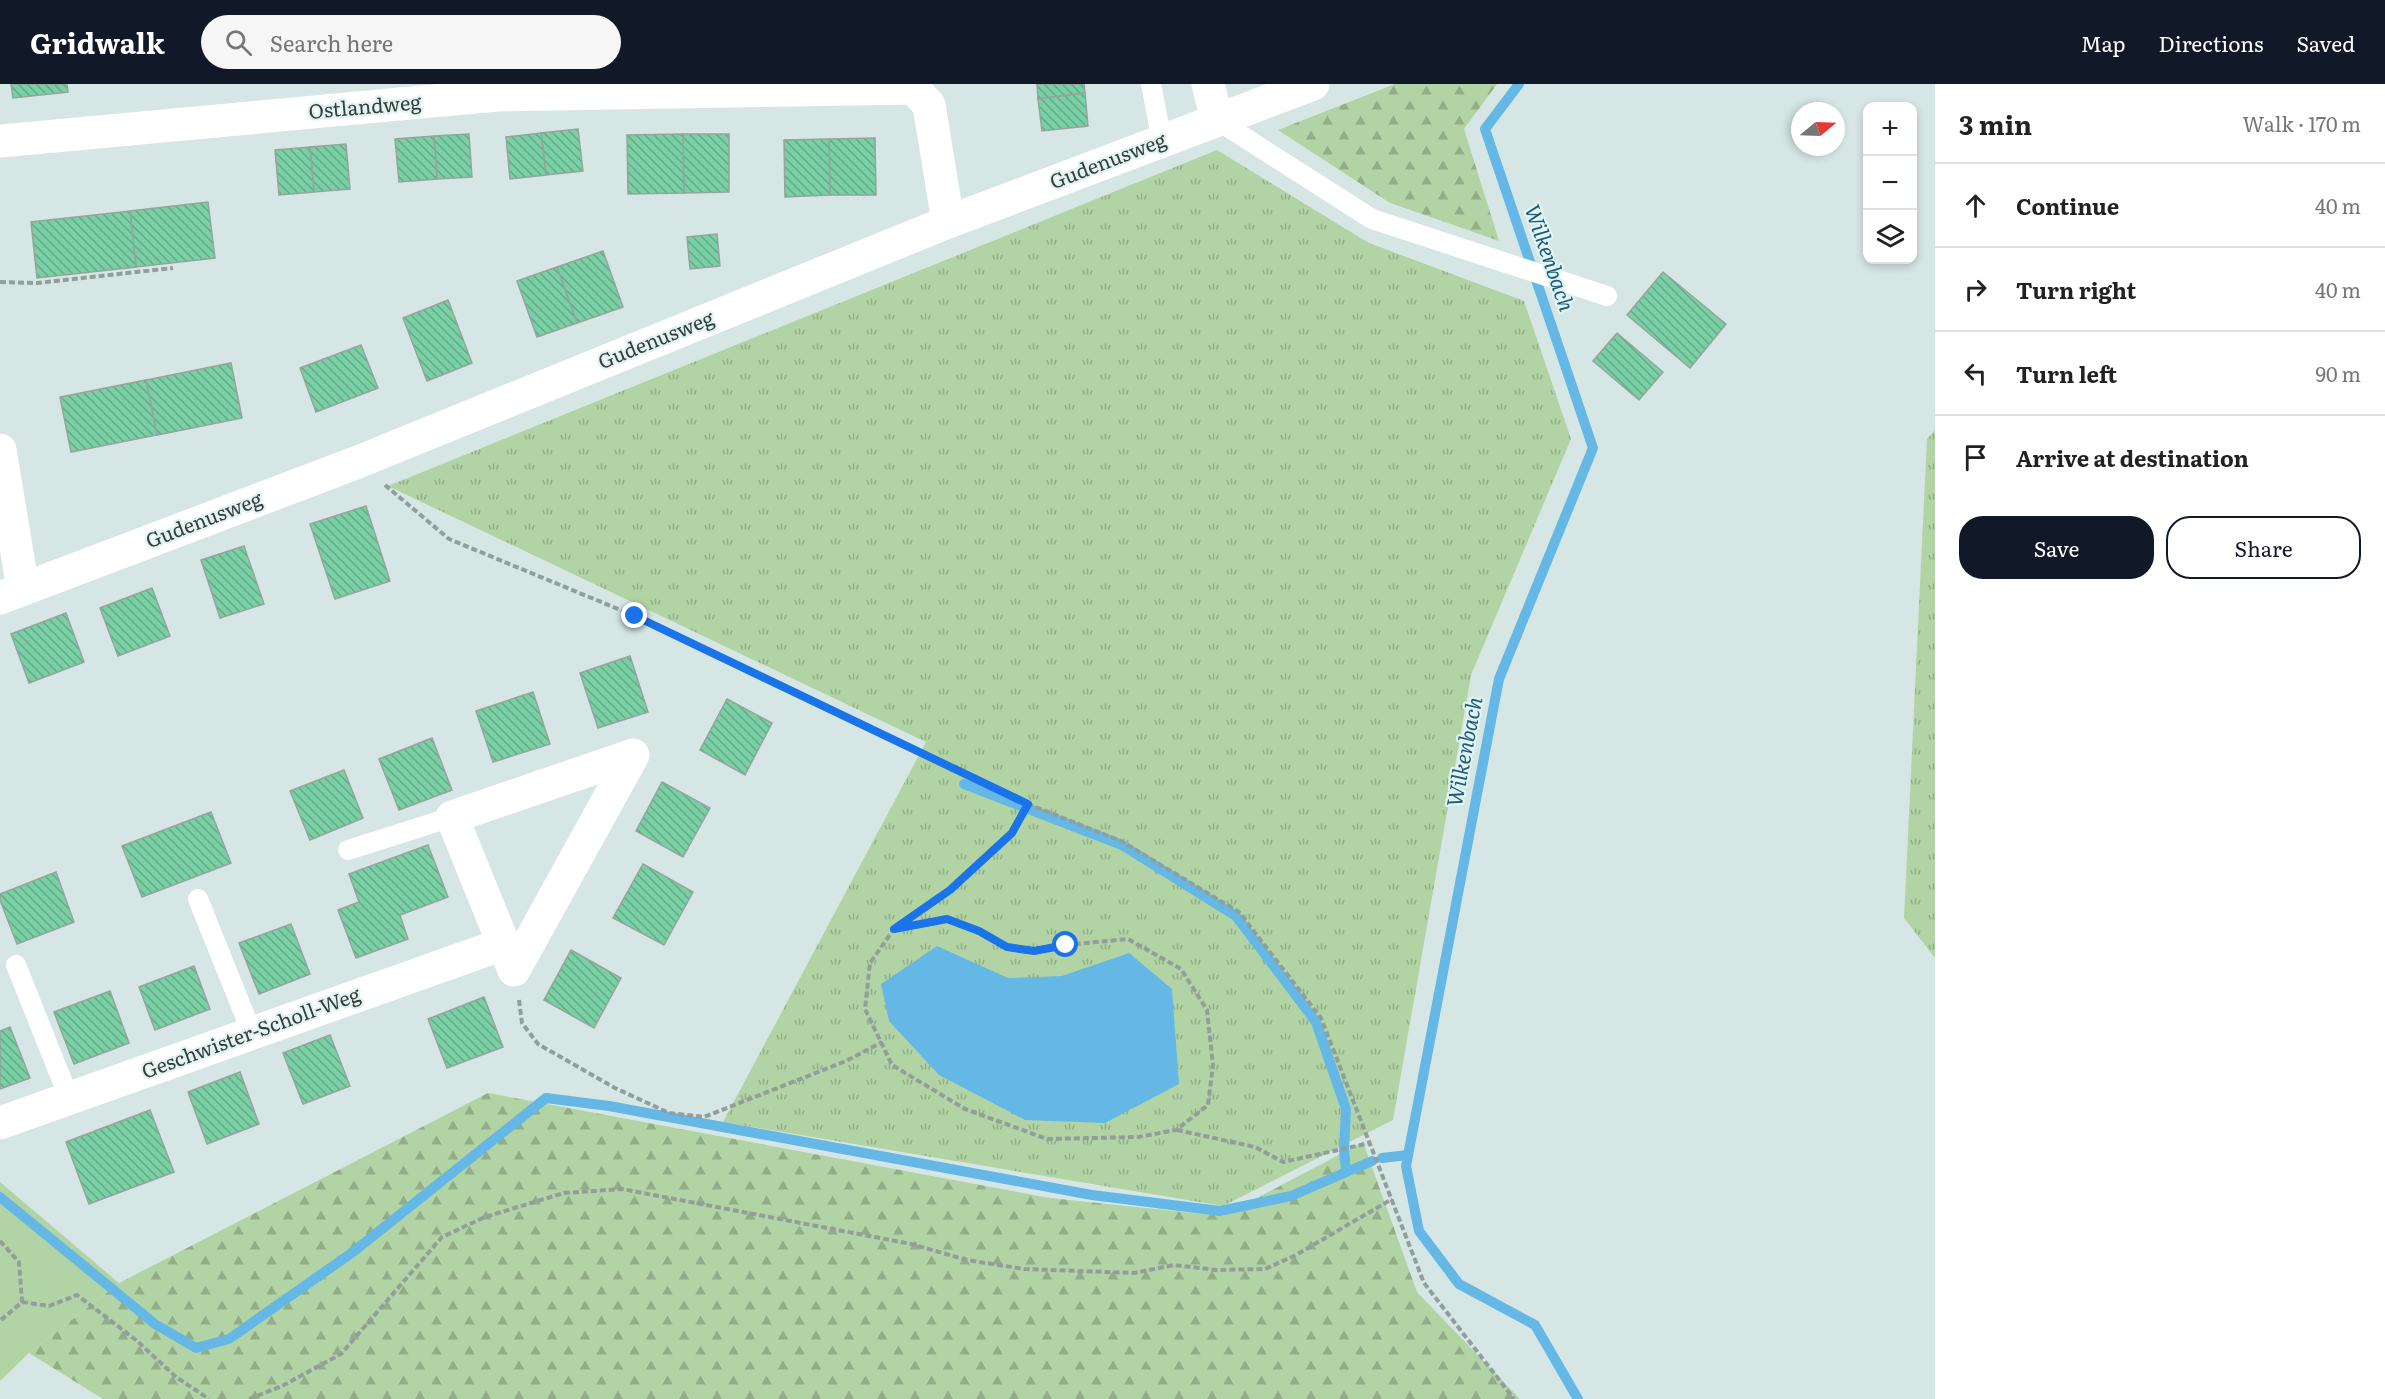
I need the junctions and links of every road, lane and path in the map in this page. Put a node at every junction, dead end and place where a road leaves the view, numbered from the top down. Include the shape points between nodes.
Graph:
1 (1152, 84) edge
2 (1208, 84) edge
3 (1313, 84) edge
4 (1217, 120) junction
5 (0, 141) edge
6 (1162, 141) junction
7 (948, 222) junction
8 (173, 268) dead end
9 (0, 282) edge
10 (1607, 296) dead end
11 (0, 450) edge
12 (357, 462) junction
13 (11, 594) edge
14 (1028, 804) junction
15 (452, 817) junction
16 (348, 850) dead end
17 (198, 899) dead end
18 (894, 929) junction
19 (509, 957) junction
20 (16, 965) dead end
21 (252, 1033) junction
22 (882, 1042) junction
23 (69, 1098) junction
24 (0, 1123) edge
25 (1176, 1130) junction
26 (1370, 1143) junction
27 (1392, 1199) junction
28 (0, 1241) edge
29 (22, 1302) junction
30 (0, 1321) edge
31 (209, 1399) edge
32 (249, 1399) edge
33 (1514, 1399) edge

1 - 6 lane
2 - 4 street
3 - 4 street, Gudenusweg
4 - 6 street, Gudenusweg
4 - 10 lane via 1371,219
5 - 7 street, Ostlandweg via 497,95 913,88 929,105
6 - 7 street, Gudenusweg
7 - 12 street, Gudenusweg
8 - 9 path via 37,283
11 - 13 street
12 - 13 street, Gudenusweg
12 - 14 path via 449,539 635,616
14 - 18 path via 1012,833 950,890
14 - 26 path via 1122,841 1239,912 1321,1018
15 - 16 lane
15 - 19 street
15 - 19 street via 633,755
17 - 21 lane
18 - 22 path via 870,963 865,1009
18 - 25 path via 947,919 1007,947 1034,951 1128,939 1181,969 1207,1010 1213,1065 1208,1105
19 - 21 street, Geschwister-Scholl-Weg
19 - 22 path via 522,1023 538,1044 615,1088 669,1113 704,1117 846,1061
20 - 23 lane
21 - 23 street, Geschwister-Scholl-Weg
22 - 25 path via 892,1065 965,1109 1047,1139 1138,1137
23 - 24 street, Geschwister-Scholl-Weg
25 - 26 path via 1255,1147 1283,1162
26 - 27 path
27 - 32 path via 1265,1269 1216,1270 1173,1265 1134,1273 1024,1269 967,1260 911,1244 622,1189 564,1193 485,1217 442,1237 341,1354
27 - 33 path via 1424,1283
28 - 29 path via 19,1262
29 - 30 path
29 - 31 path via 49,1306 77,1295 176,1377

